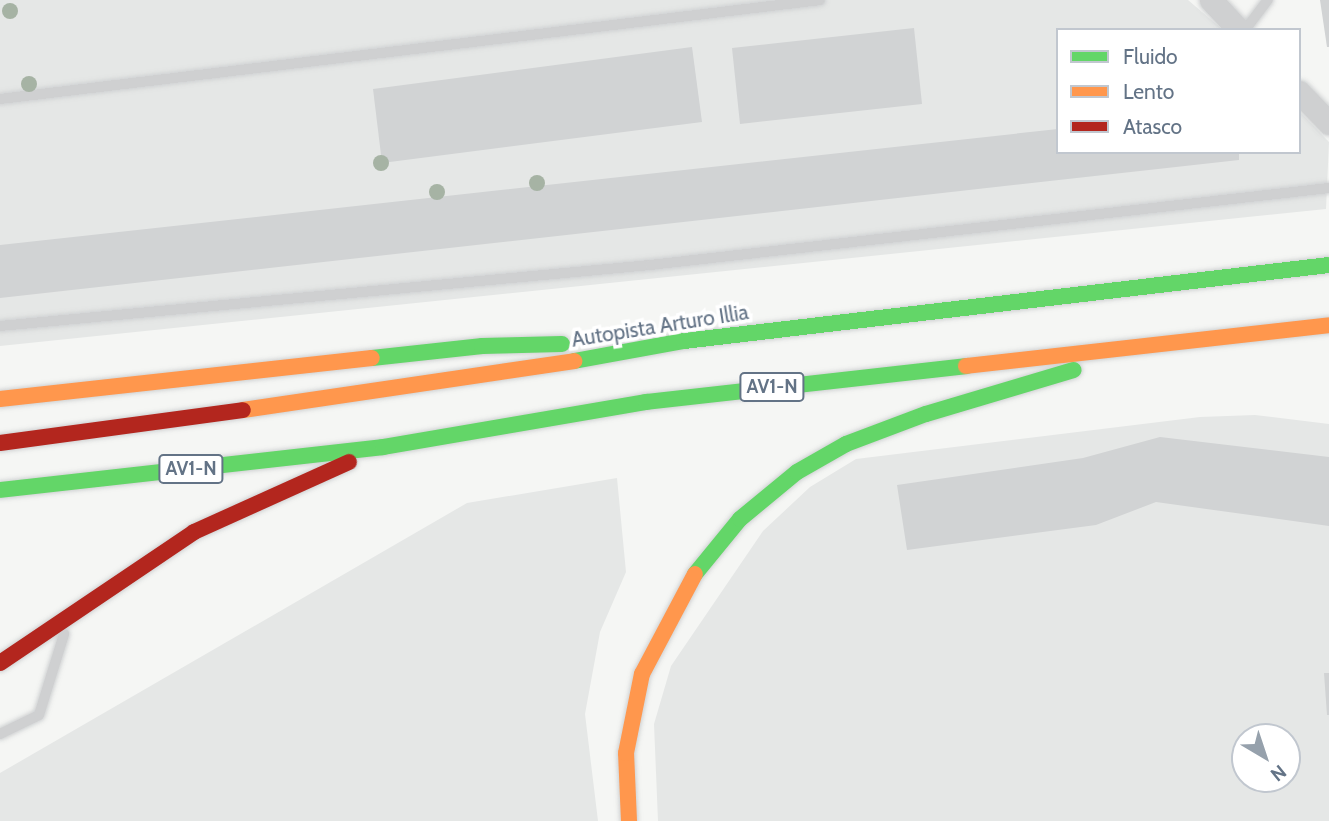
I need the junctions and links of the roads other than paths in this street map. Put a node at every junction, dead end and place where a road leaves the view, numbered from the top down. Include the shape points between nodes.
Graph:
1 (820, 0) edge
2 (1211, 0) edge
3 (1268, 0) edge
4 (729, 5) edge
5 (1237, 28) edge
6 (1247, 28) edge
7 (1301, 94) edge
8 (0, 99) edge
9 (1329, 123) edge
10 (1329, 188) edge
11 (1329, 265) edge
12 (1329, 325) edge
13 (0, 326) edge
14 (684, 341) junction
15 (1164, 344) junction
16 (0, 399) edge
17 (0, 443) edge
18 (383, 447) junction
19 (0, 490) edge
20 (70, 615) junction
21 (0, 663) edge
22 (0, 734) edge
23 (629, 821) edge

1 - 4 lane
2 - 5 street
3 - 6 lane
4 - 8 lane
7 - 9 street
10 - 13 lane via 650,265
11 - 14 highway, Autopista Arturo Illia / AV1-N
12 - 15 highway, AV1-N
14 - 16 highway via 482,346
14 - 17 highway, Autopista Arturo Illia / AV1-N via 470,380
15 - 18 highway, AV1-N via 646,402
15 - 23 highway via 878,429 820,458 760,501 704,560 652,649 629,722 625,781
18 - 19 highway, AV1-N
18 - 20 highway via 194,532
20 - 21 highway
20 - 22 lane via 39,715

